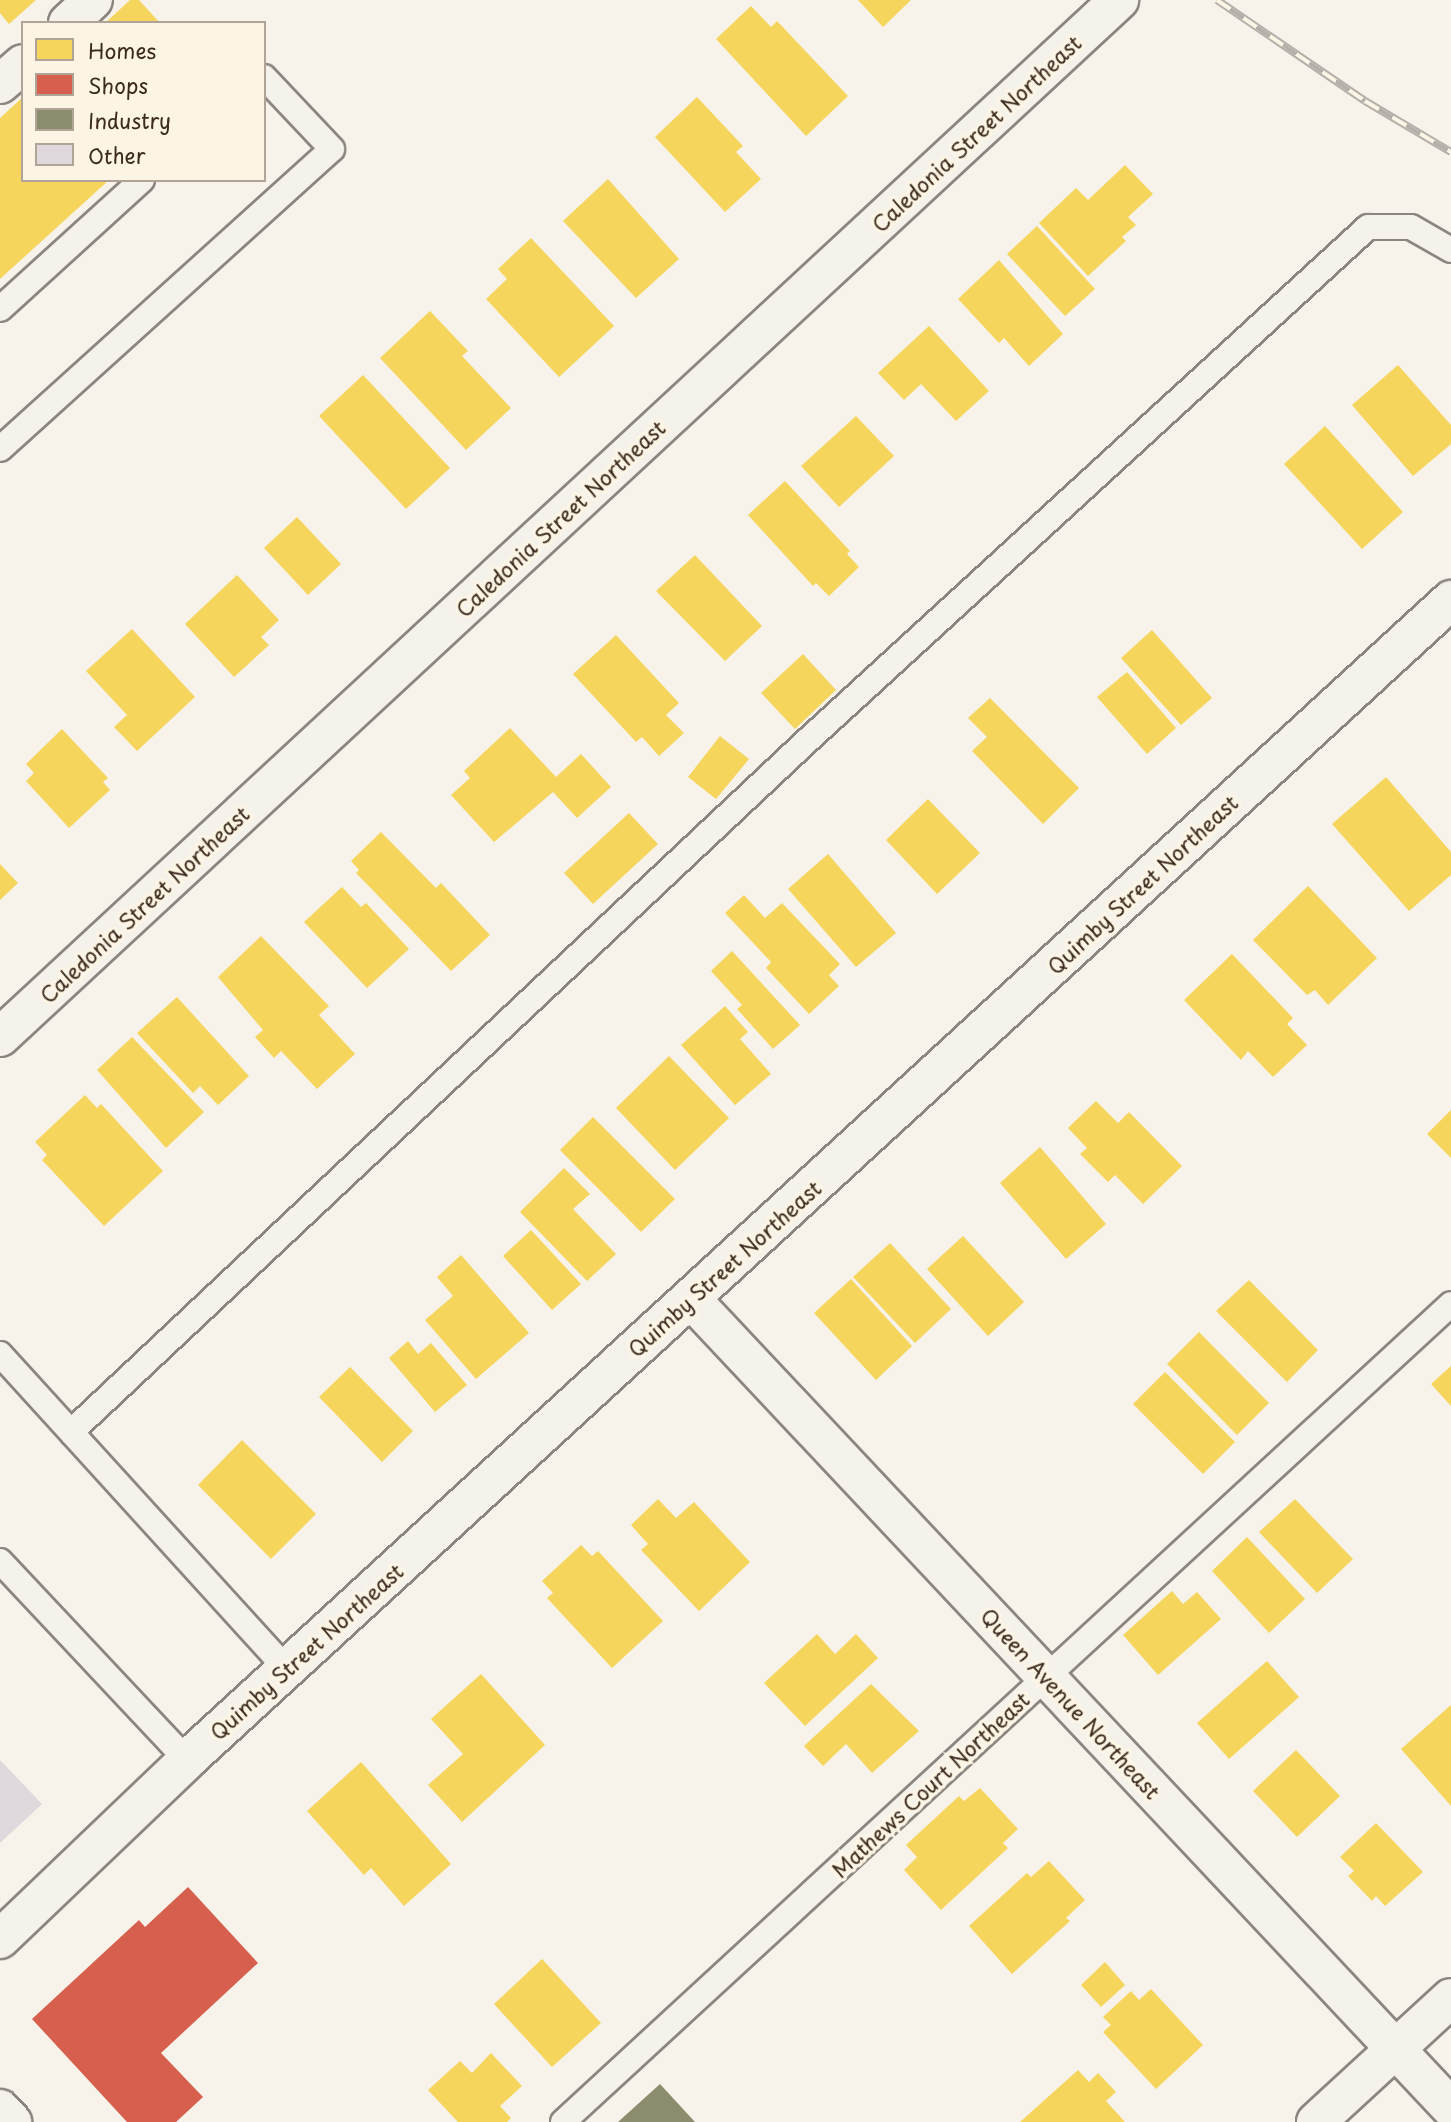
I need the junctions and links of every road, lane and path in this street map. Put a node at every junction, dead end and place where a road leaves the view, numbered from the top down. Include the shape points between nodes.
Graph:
1 (93, 0) edge
2 (1119, 0) edge
3 (70, 21) edge
4 (21, 66) edge
5 (266, 79) edge
6 (0, 85) edge
7 (140, 182) edge
8 (1451, 250) edge
9 (0, 309) edge
10 (0, 449) edge
11 (1451, 600) edge
12 (0, 1037) edge
13 (691, 1299) junction
14 (1451, 1304) edge
15 (0, 1354) edge
16 (71, 1432) junction
17 (0, 1561) edge
18 (286, 1668) junction
19 (1046, 1676) junction
20 (187, 1760) junction
21 (0, 1939) edge
22 (1451, 1998) edge
23 (1396, 2048) junction
24 (1451, 2108) edge
25 (0, 2109) edge
26 (12, 2122) edge
27 (563, 2122) edge
28 (1316, 2122) edge

1 - 3 street
2 - 12 street, Caledonia Street Northeast
4 - 6 street
5 - 10 lane via 332,149
7 - 9 lane
8 - 16 lane via 1410,227 1368,227 808,740
11 - 13 street, Quimby Street Northeast
13 - 18 street, Quimby Street Northeast
13 - 19 street, Queen Avenue Northeast
14 - 19 lane, Mathews Court Northeast
15 - 16 lane
16 - 18 lane
17 - 20 lane
18 - 20 street, Quimby Street Northeast
19 - 23 street, Queen Avenue Northeast
19 - 27 lane, Mathews Court Northeast
20 - 21 street, Quimby Street Northeast
22 - 23 street
23 - 24 street, Queen Avenue Northeast
23 - 28 street
25 - 26 street

